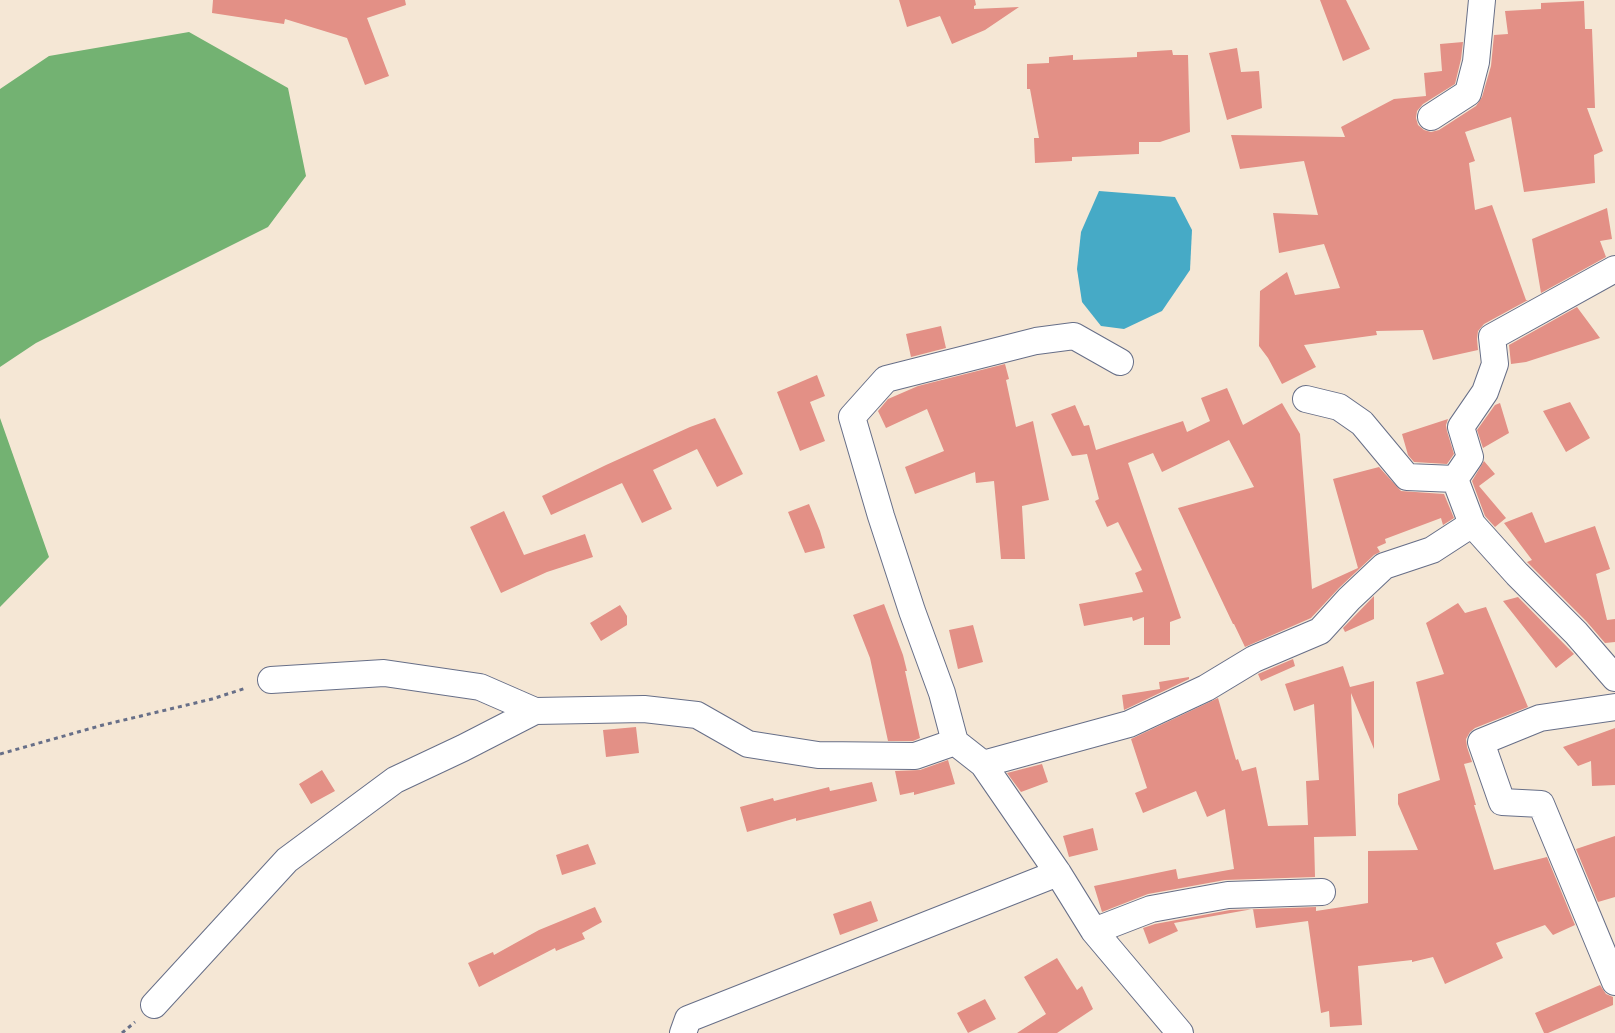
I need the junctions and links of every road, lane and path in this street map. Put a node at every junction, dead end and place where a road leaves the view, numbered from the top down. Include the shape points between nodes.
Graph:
1 (1482, 0) edge
2 (1431, 117) dead end
3 (1615, 269) edge
4 (1120, 362) dead end
5 (1306, 399) dead end
6 (1455, 479) junction
7 (1472, 524) junction
8 (1615, 678) edge
9 (272, 680) joint
10 (1615, 706) edge
11 (535, 711) junction
12 (955, 742) junction
13 (0, 754) edge
14 (983, 764) junction
15 (1058, 873) junction
16 (1322, 892) dead end
17 (1094, 931) junction
18 (1615, 982) edge
19 (154, 1005) dead end
20 (683, 1033) edge
21 (1180, 1033) edge

1 - 2 street via 1476,62 1468,93
3 - 6 street via 1492,337 1495,364 1485,392 1461,427 1470,457
4 - 12 street via 1074,336 1036,341 886,379 852,417
5 - 6 street via 1339,407 1362,423 1407,477
6 - 7 street
7 - 8 street via 1576,632
7 - 14 street via 1432,550 1384,566 1320,631 1254,660 1206,688 1129,724
9 - 11 street via 384,673 480,686
9 - 13 path via 212,699
10 - 18 street via 1540,718 1481,742 1502,802 1541,804
11 - 12 street via 644,709 697,715 748,744 818,755 915,756
11 - 19 street via 395,780 286,860
12 - 14 street
14 - 15 street
15 - 17 street
15 - 20 street via 688,1020
16 - 17 street via 1228,895 1151,909
17 - 21 street

